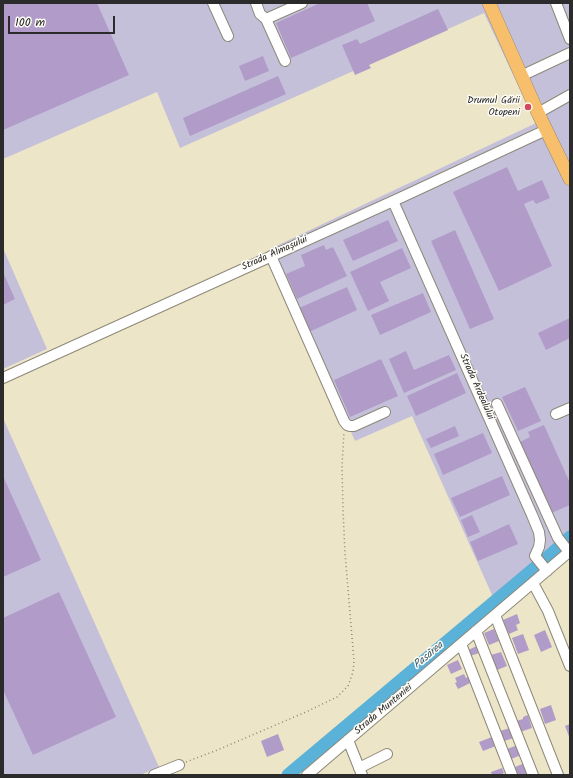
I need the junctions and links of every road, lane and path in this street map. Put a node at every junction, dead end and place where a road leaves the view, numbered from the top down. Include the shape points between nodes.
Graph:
1 (214, 3) edge
2 (256, 3) edge
3 (302, 3) edge
4 (489, 3) edge
5 (556, 3) edge
6 (266, 19) junction
7 (228, 36) dead end
8 (570, 40) edge
9 (570, 53) edge
10 (285, 61) dead end
11 (521, 76) junction
12 (570, 95) edge
13 (538, 113) junction
14 (546, 130) junction
15 (570, 179) edge
16 (393, 201) junction
17 (271, 256) junction
18 (3, 378) edge
19 (497, 404) dead end
20 (570, 408) edge
21 (385, 412) dead end
22 (556, 414) dead end
23 (347, 425) junction
24 (568, 550) edge
25 (546, 569) junction
26 (533, 583) junction
27 (495, 615) junction
28 (476, 631) junction
29 (461, 644) junction
30 (570, 666) edge
31 (538, 724) junction
32 (348, 740) junction
33 (387, 754) dead end
34 (179, 765) joint
35 (360, 771) edge
36 (154, 775) edge
37 (307, 775) edge
38 (512, 775) edge
39 (533, 775) edge
40 (558, 775) edge
41 (563, 775) edge

1 - 7 street
2 - 6 street via 260,14
3 - 6 street
4 - 11 main road
5 - 8 street
6 - 10 street
9 - 11 street
11 - 13 main road
12 - 13 street
13 - 14 main road
14 - 15 main road
14 - 16 street, Strada Almașului
16 - 17 street, Strada Almașului
16 - 25 street, Strada Ardealului via 539,532 539,547 535,556
17 - 18 street, Strada Almașului
17 - 23 street
19 - 24 street via 558,538
20 - 22 street
21 - 23 street via 354,426
23 - 34 path via 343,434 343,510 354,661 348,686 337,697 306,712
24 - 25 street, Strada Munteniei
25 - 26 street, Strada Munteniei
26 - 27 street, Strada Munteniei
26 - 30 street via 548,611
27 - 28 street, Strada Munteniei
27 - 31 street
28 - 29 street, Strada Munteniei
28 - 39 street
29 - 32 street, Strada Munteniei
29 - 38 street
31 - 40 street
31 - 41 street via 546,730
32 - 35 street
32 - 37 street, Strada Munteniei
33 - 35 street
34 - 36 street

